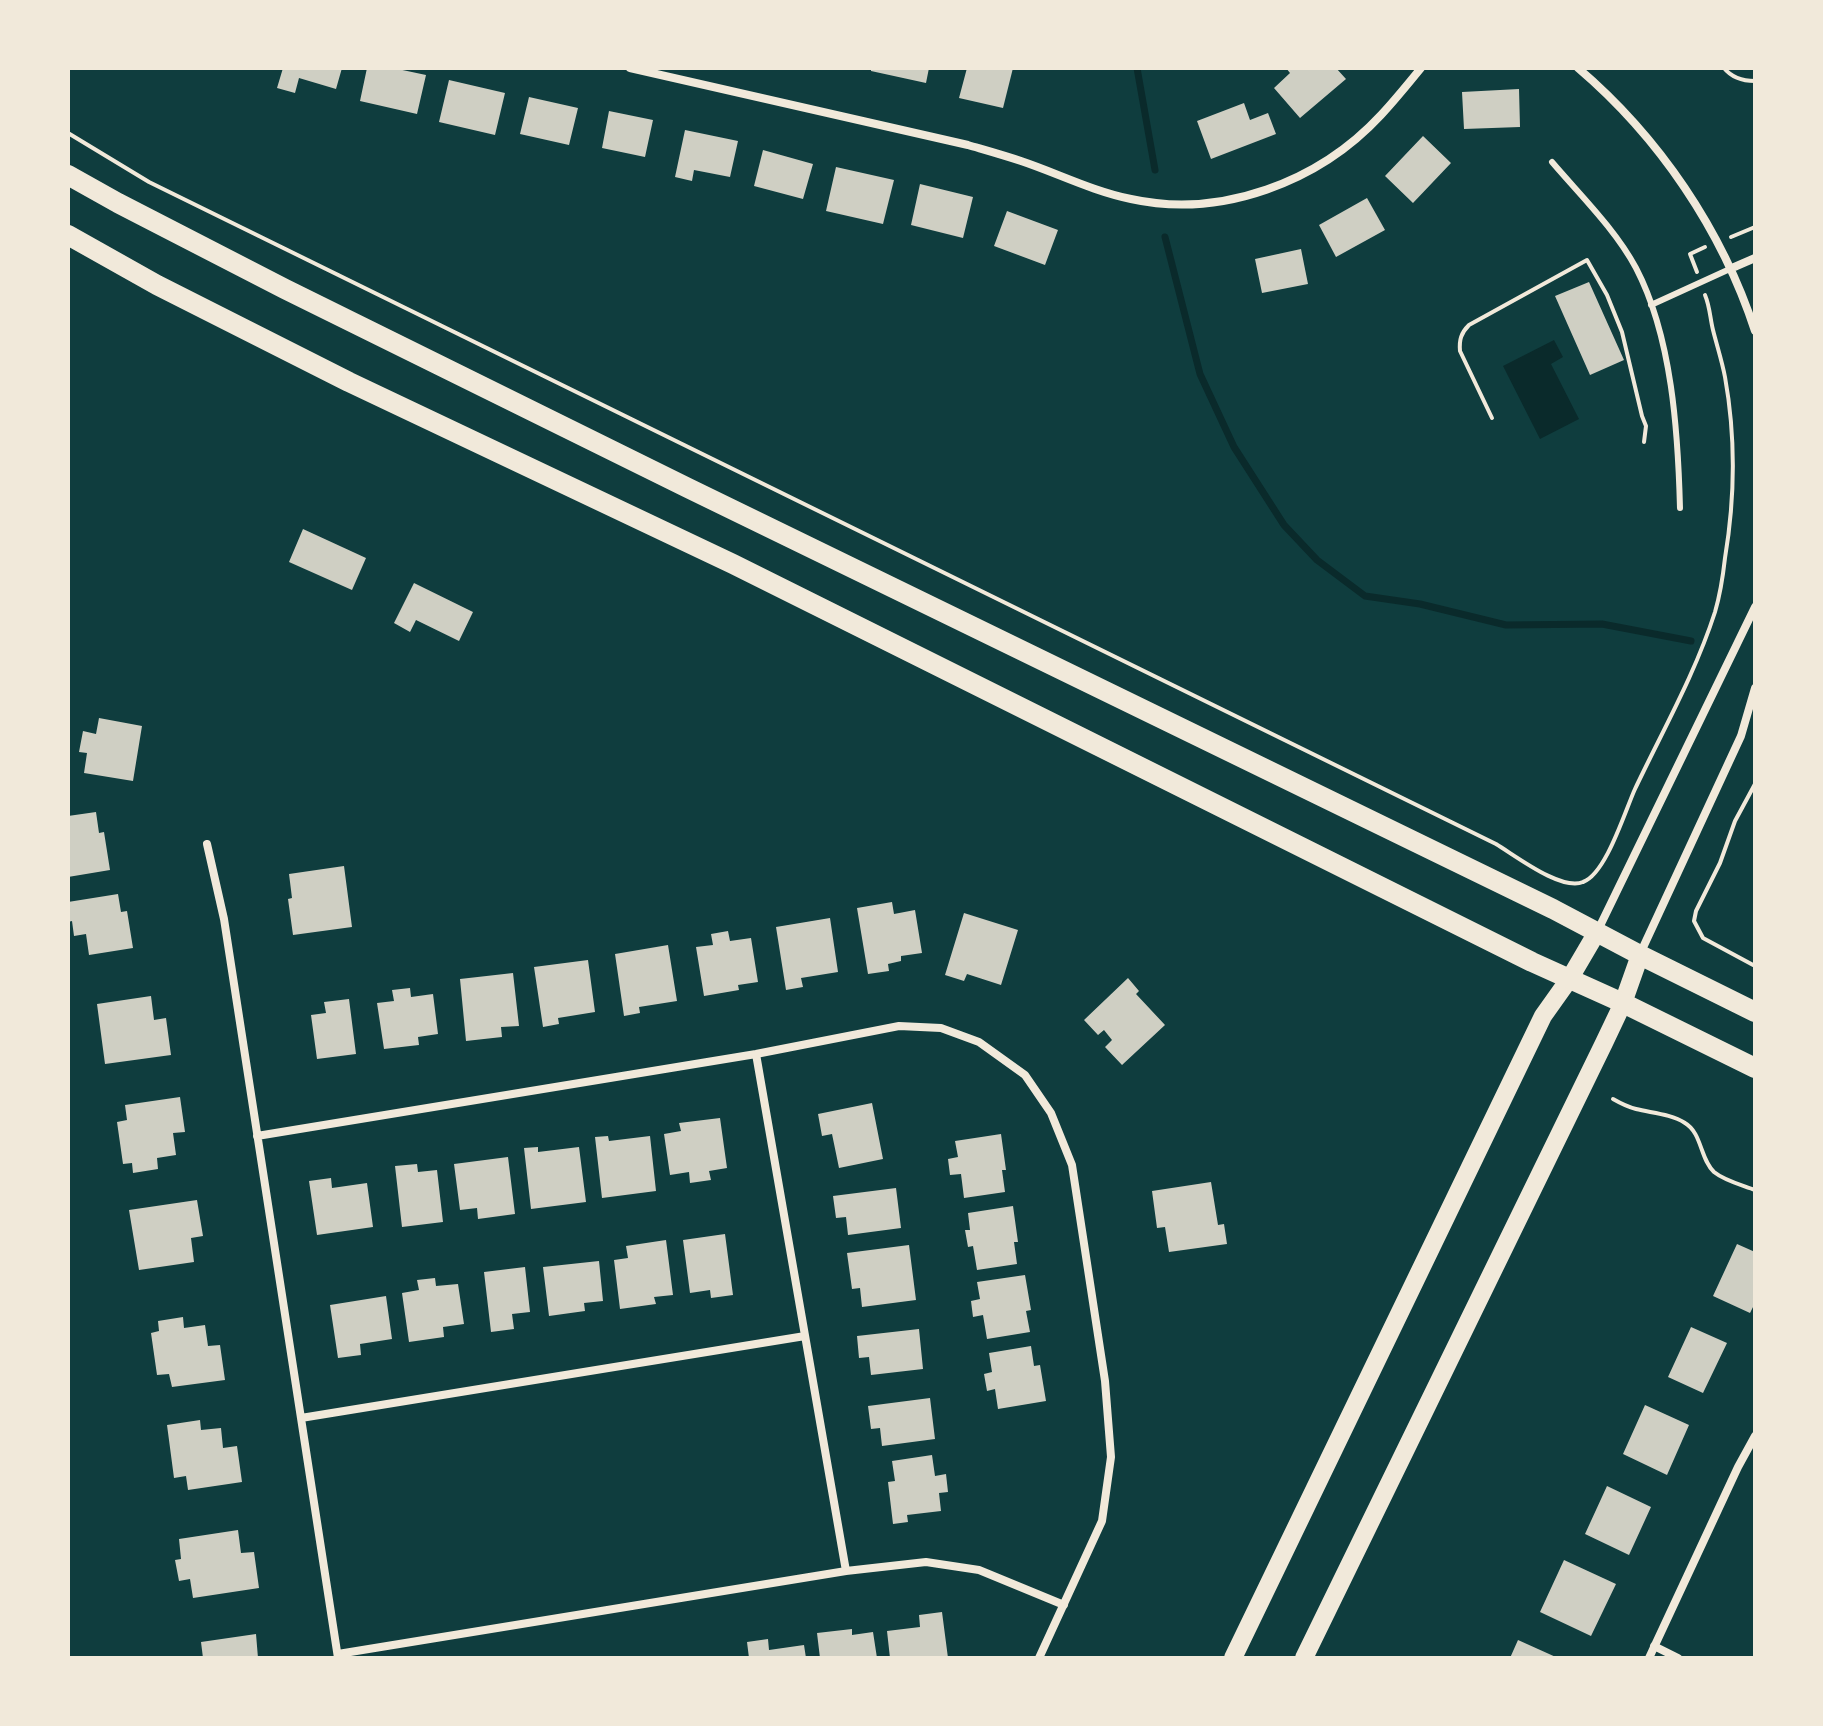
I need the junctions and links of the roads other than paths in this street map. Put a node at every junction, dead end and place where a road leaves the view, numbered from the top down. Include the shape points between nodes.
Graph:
1 (630, 68) edge
2 (1421, 68) edge
3 (1578, 68) edge
4 (1552, 162) dead end
5 (68, 175) edge
6 (68, 235) edge
7 (1755, 258) edge
8 (1732, 268) junction
9 (1651, 305) junction
10 (1755, 331) edge
11 (1680, 508) dead end
12 (1755, 607) edge
13 (1755, 688) edge
14 (207, 844) dead end
15 (1597, 932) junction
16 (1640, 955) junction
17 (1570, 978) junction
18 (1623, 1003) junction
19 (1755, 1012) edge
20 (756, 1054) junction
21 (1755, 1068) edge
22 (257, 1136) junction
23 (805, 1336) junction
24 (301, 1418) junction
25 (1755, 1436) edge
26 (846, 1571) junction
27 (1064, 1605) junction
28 (1654, 1646) junction
29 (338, 1656) edge
30 (1039, 1658) edge
31 (1233, 1658) edge
32 (1304, 1658) edge
33 (1649, 1658) edge
34 (1678, 1658) edge

1 - 2 street via 968,145 1104,192 1178,204 1243,197 1321,164 1381,116
3 - 8 street via 1638,126 1668,164
4 - 9 lane via 1609,228
5 - 15 highway via 731,509
6 - 17 highway via 349,382 733,564
7 - 8 street
8 - 9 lane
8 - 10 street
9 - 11 lane via 1676,419
12 - 15 street
13 - 16 street via 1741,736
14 - 22 street via 224,919
15 - 16 highway
15 - 17 main road
16 - 18 main road
16 - 19 highway
17 - 18 highway
17 - 31 main road via 1543,1016
18 - 21 highway
18 - 32 main road
20 - 22 street
20 - 23 street
20 - 27 street via 899,1026 941,1028 979,1042 1025,1075 1051,1113 1072,1165 1105,1381 1111,1457 1102,1521
22 - 24 street
23 - 24 street
23 - 26 street
24 - 29 street
25 - 28 street
26 - 27 street via 926,1562 979,1570
26 - 29 street
27 - 30 street
28 - 33 street
28 - 34 street

